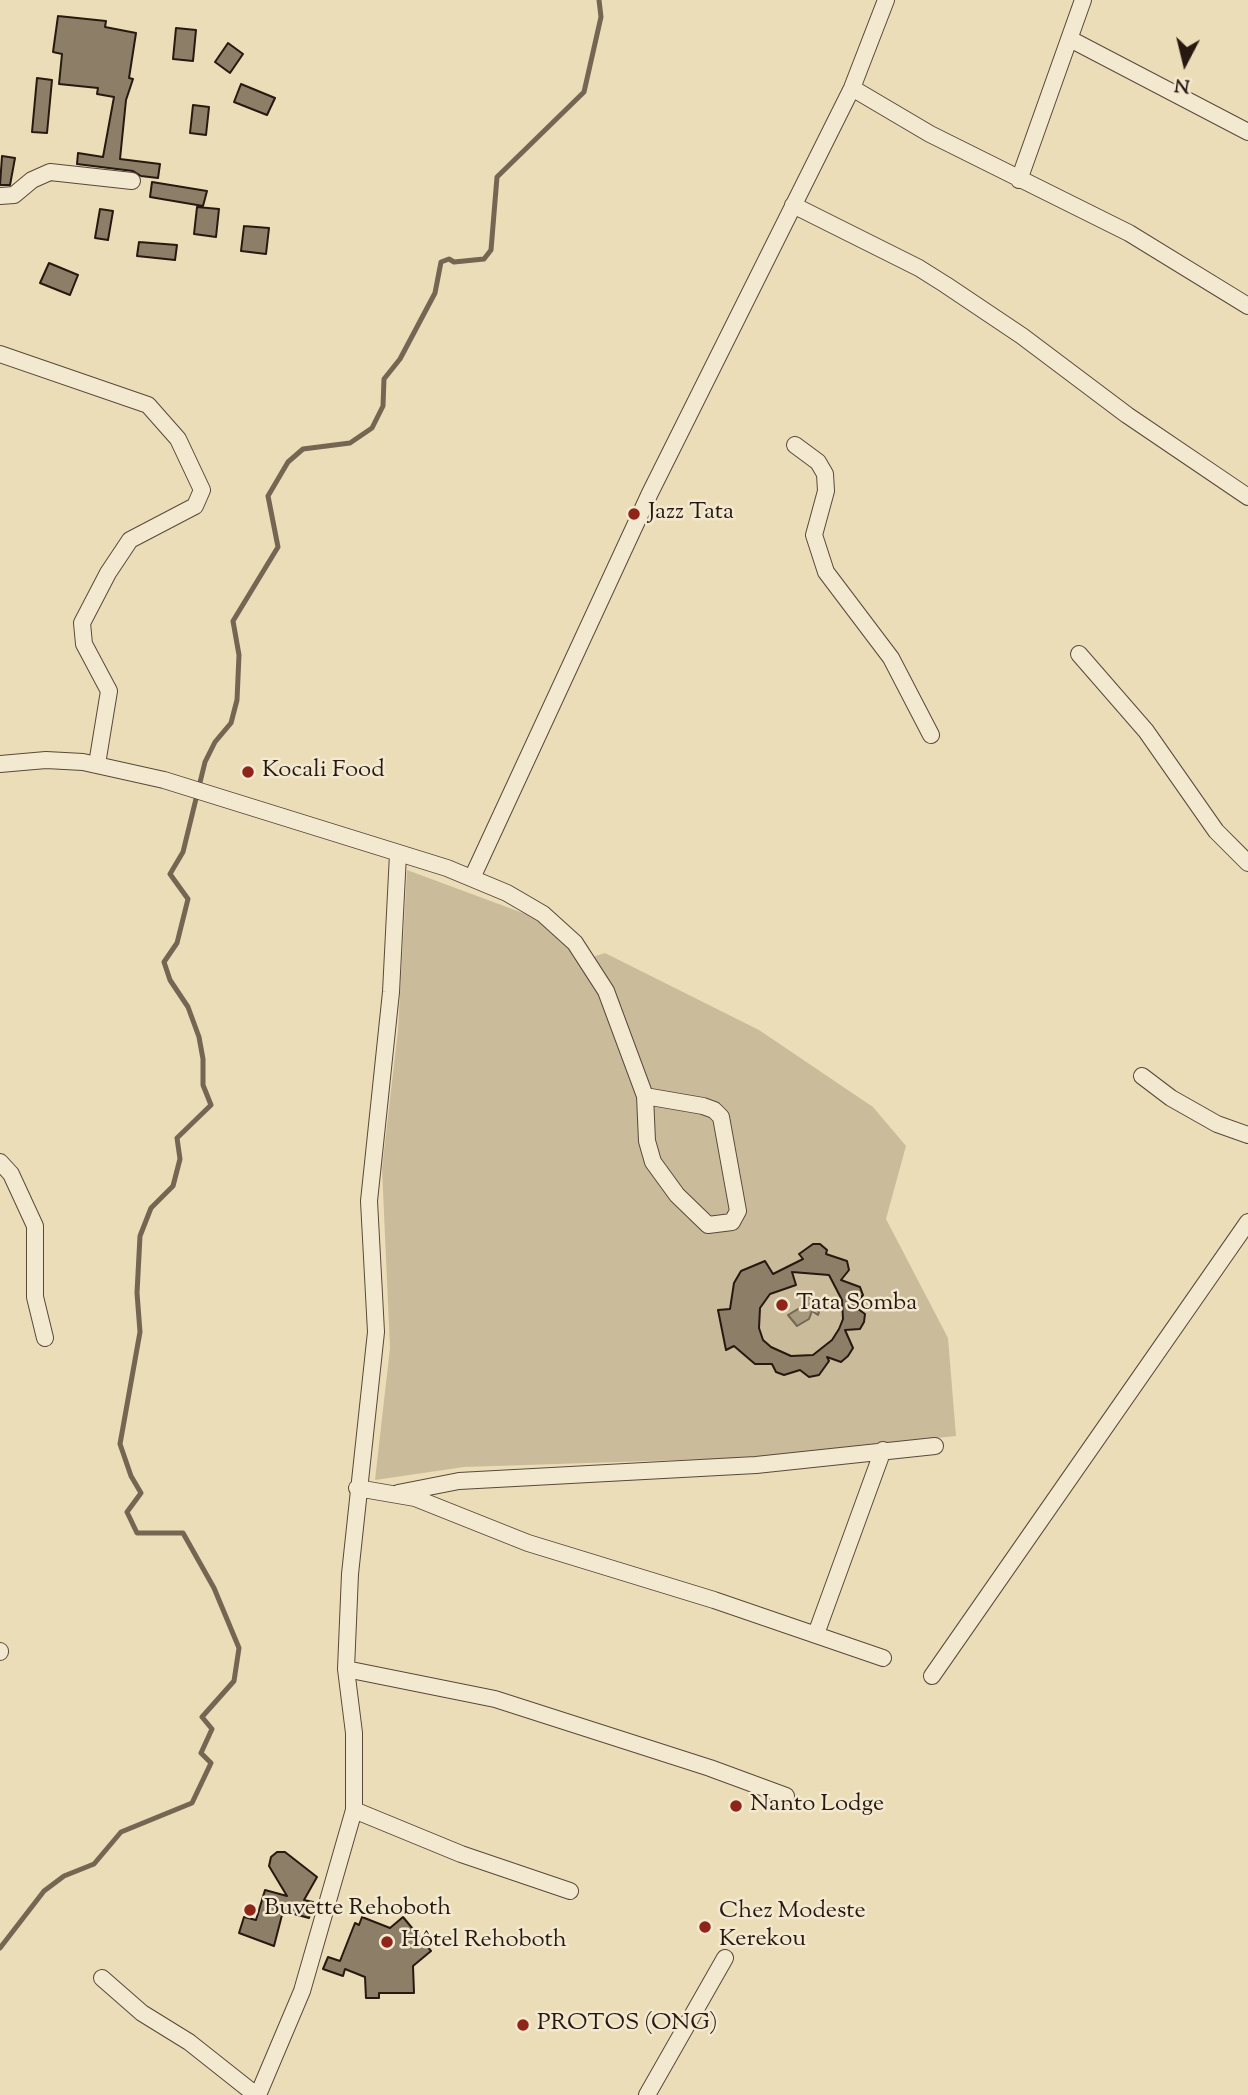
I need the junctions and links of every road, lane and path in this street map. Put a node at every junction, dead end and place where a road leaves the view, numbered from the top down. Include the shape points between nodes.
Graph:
1 (886, 0) edge
2 (1083, 0) edge
3 (1070, 38) junction
4 (852, 88) junction
5 (1248, 132) edge
6 (1019, 180) junction
7 (132, 181) dead end
8 (0, 196) edge
9 (793, 205) junction
10 (1248, 306) edge
11 (0, 354) edge
12 (795, 445) dead end
13 (1248, 497) edge
14 (1079, 654) dead end
15 (931, 735) dead end
16 (0, 764) edge
17 (97, 764) junction
18 (398, 854) junction
19 (1248, 863) edge
20 (472, 878) junction
21 (1142, 1076) dead end
22 (645, 1096) junction
23 (1248, 1135) edge
24 (0, 1162) edge
25 (1248, 1222) edge
26 (45, 1338) dead end
27 (935, 1446) dead end
28 (883, 1450) junction
29 (357, 1488) junction
30 (395, 1493) junction
31 (816, 1634) junction
32 (883, 1658) dead end
33 (346, 1669) junction
34 (932, 1676) dead end
35 (786, 1796) dead end
36 (354, 1810) junction
37 (570, 1891) dead end
38 (725, 1958) dead end
39 (102, 1978) dead end
40 (257, 2095) edge
41 (647, 2095) edge

1 - 4 street
2 - 3 street
3 - 5 street
3 - 6 street
4 - 6 street
4 - 9 street
6 - 10 street via 1129,233
7 - 8 street via 50,172 14,195
9 - 13 street via 946,285
9 - 20 street via 644,505
11 - 17 street via 148,405 178,439 202,490 195,506 130,540 82,624 85,644 109,691
12 - 15 street via 818,462 825,474 826,491 814,535 827,572 891,659
14 - 19 street via 1146,731 1216,831
16 - 17 street via 46,760
17 - 18 street via 164,780
18 - 20 street
18 - 29 street via 391,992 369,1201 376,1332
20 - 22 street via 543,914 575,943 606,991
21 - 23 street via 1217,1124
22 - 22 street via 703,1106 721,1117 738,1211 732,1222 708,1225 677,1195 653,1162
24 - 26 street via 11,1174 35,1226 35,1297
25 - 34 street
27 - 28 street
28 - 30 street via 756,1465 459,1481
28 - 31 street
29 - 30 street
29 - 33 street
30 - 31 street via 528,1543
31 - 32 street
33 - 35 street via 495,1699
33 - 36 street via 354,1733
36 - 37 street via 461,1854
36 - 40 street via 302,1991
38 - 41 street
39 - 40 street via 142,2013 189,2042

